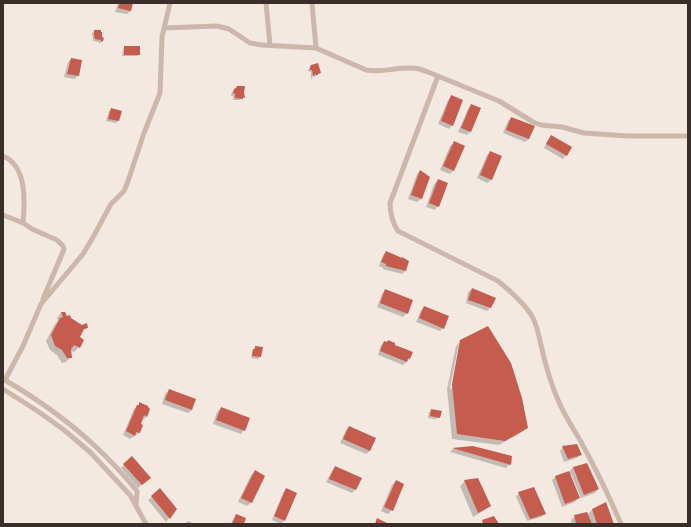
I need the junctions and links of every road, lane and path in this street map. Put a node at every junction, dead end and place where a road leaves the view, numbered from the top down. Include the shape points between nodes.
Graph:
1 (170, 3) edge
2 (266, 3) edge
3 (312, 3) edge
4 (164, 28) junction
5 (270, 45) junction
6 (316, 48) junction
7 (438, 76) junction
8 (688, 136) edge
9 (3, 156) edge
10 (3, 215) edge
11 (22, 223) junction
12 (41, 304) junction
13 (4, 380) edge
14 (3, 389) edge
15 (136, 506) junction
16 (146, 524) edge
17 (621, 524) edge

1 - 4 street
2 - 5 street
3 - 6 street
4 - 5 street via 217,26 229,29 250,43
4 - 12 street via 160,93 128,184 111,204 83,254
5 - 6 street
6 - 7 street via 366,70 411,68
7 - 8 street via 499,101 540,125 628,136
7 - 17 street via 390,203 393,223 398,230 498,281 527,310 537,328 557,399 610,497
9 - 11 street via 20,171 24,210
10 - 11 street
11 - 12 street via 57,240 64,249
12 - 13 street
13 - 15 street via 43,404 95,446 137,491
14 - 15 street via 64,430 90,452 130,495
15 - 16 street

